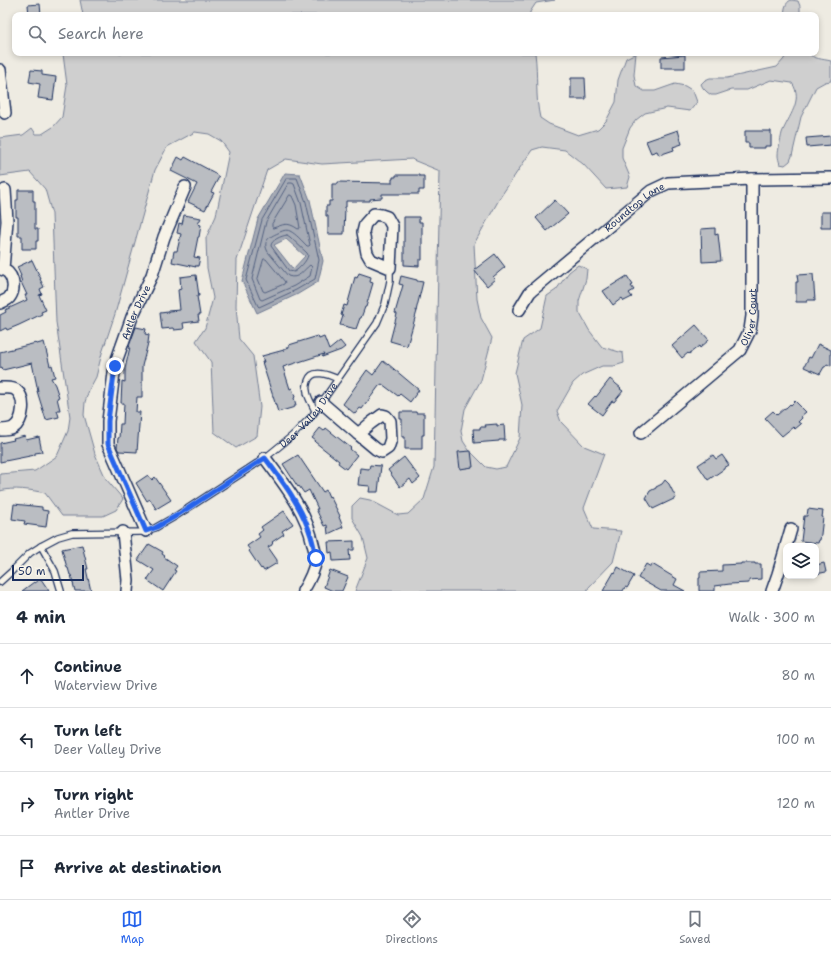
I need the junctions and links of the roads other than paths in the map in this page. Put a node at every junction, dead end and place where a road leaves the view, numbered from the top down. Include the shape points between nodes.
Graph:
1 (0, 70) edge
2 (5, 113) dead end
3 (831, 178) edge
4 (752, 179) junction
5 (185, 187) dead end
6 (5, 190) dead end
7 (3, 235) edge
8 (390, 268) junction
9 (2, 269) edge
10 (0, 303) edge
11 (519, 310) dead end
12 (338, 379) junction
13 (0, 388) edge
14 (318, 407) junction
15 (0, 430) edge
16 (641, 433) dead end
17 (358, 434) dead end
18 (265, 458) junction
19 (791, 529) dead end
20 (146, 531) junction
21 (123, 532) junction
22 (787, 543) edge
23 (40, 546) junction
24 (783, 556) edge
25 (0, 582) edge
26 (61, 591) edge
27 (127, 591) edge
28 (303, 591) edge
29 (773, 591) edge

1 - 2 street
3 - 4 street, Roundtop Lane
4 - 11 street, Roundtop Lane via 668,183 651,192 530,292
4 - 16 street, Oliver Court via 750,330 740,350
5 - 20 street, Antler Drive via 164,237 152,275 132,317 115,366 108,421 108,444
6 - 7 street via 7,221
7 - 9 street
8 - 8 street, Deer Valley Drive via 392,226 387,217 374,214 365,224 363,232 367,253 371,260
8 - 12 lane, Deer Valley Drive via 385,304 377,323
9 - 10 street via 9,273 13,281 9,298
12 - 14 lane, Deer Valley Drive
12 - 14 lane via 320,373 309,379 306,390
13 - 15 street via 15,389 22,404 22,411 14,427
14 - 17 street
14 - 18 lane, Deer Valley Drive via 292,436
18 - 20 lane, Deer Valley Drive via 176,516
18 - 28 street via 300,509 311,536 316,558 310,581
19 - 22 street
20 - 21 lane, Deer Valley Drive
21 - 23 lane, Deer Valley Drive via 72,533
21 - 27 street
23 - 25 lane, Deer Valley Drive
23 - 26 lane via 55,571
24 - 29 street

